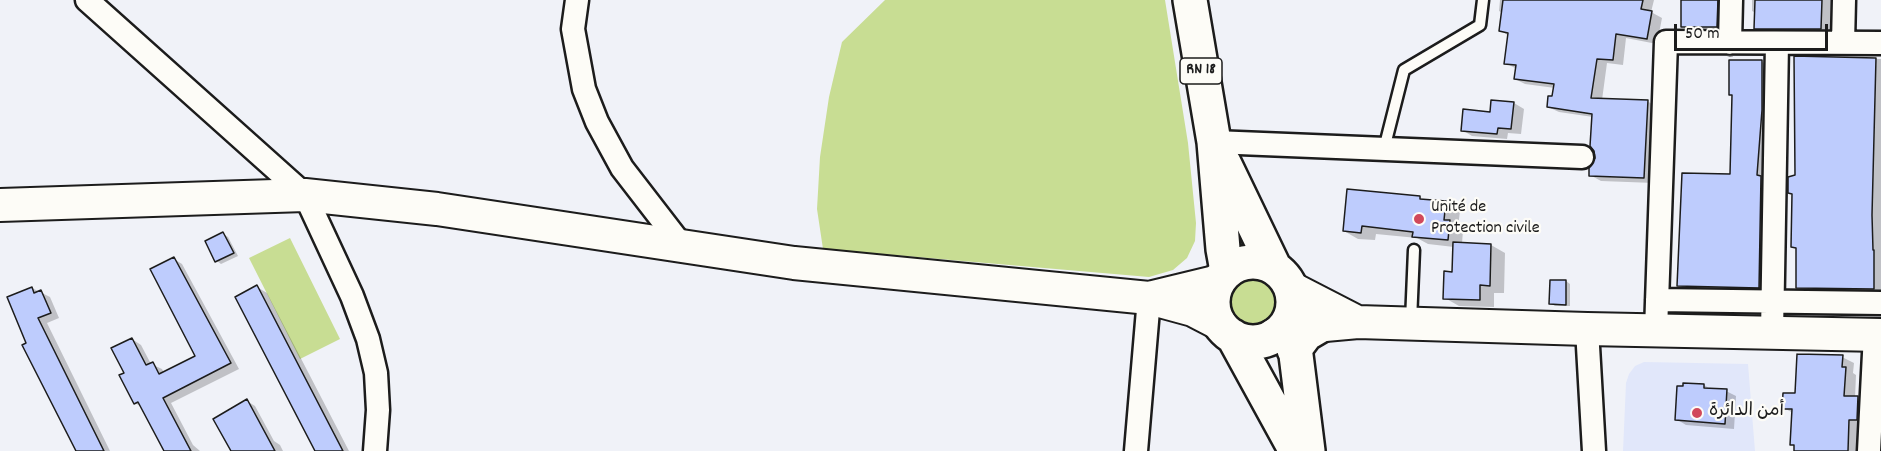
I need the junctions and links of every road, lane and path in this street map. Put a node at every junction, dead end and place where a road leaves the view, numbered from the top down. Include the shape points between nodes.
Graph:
1 (87, 0) edge
2 (577, 0) edge
3 (1190, 0) edge
4 (1483, 0) edge
5 (1731, 0) edge
6 (1844, 0) edge
7 (1730, 43) junction
8 (1777, 43) junction
9 (1843, 43) junction
10 (1881, 43) edge
11 (1214, 142) junction
12 (1384, 149) junction
13 (1582, 157) dead end
14 (305, 195) junction
15 (0, 206) edge
16 (683, 247) junction
17 (1414, 250) dead end
18 (1223, 276) junction
19 (1149, 298) junction
20 (1657, 300) junction
21 (1773, 302) junction
22 (1881, 303) edge
23 (1291, 315) junction
24 (1358, 322) junction
25 (1411, 323) junction
26 (1226, 330) junction
27 (1587, 330) junction
28 (1656, 331) junction
29 (1772, 333) junction
30 (1878, 335) edge
31 (375, 451) edge
32 (1136, 451) edge
33 (1296, 451) edge
34 (1308, 451) edge
35 (1594, 451) edge
36 (1869, 451) edge

1 - 14 street
2 - 16 street via 573,29 584,89 597,122 622,168
3 - 11 main road, RN 18
4 - 12 lane via 1480,25 1404,70
5 - 7 street
6 - 9 street
7 - 8 street
7 - 20 street via 1666,42
8 - 9 street
8 - 21 street
9 - 10 street
11 - 12 street
11 - 18 main road, RN 18
11 - 23 main road, RN 18
12 - 13 street
14 - 15 main road
14 - 16 main road via 437,209
14 - 31 street via 368,339 376,373
16 - 19 main road via 794,263
17 - 25 lane
18 - 19 main road
18 - 23 main road via 1238,265 1262,263
18 - 26 main road via 1214,291 1213,302 1215,314
19 - 26 main road via 1193,310
19 - 32 street
20 - 21 street
20 - 28 street
21 - 22 street
21 - 29 street
23 - 24 main road
23 - 24 main road
23 - 26 main road via 1254,342
23 - 34 main road, RN 18
24 - 25 main road
25 - 27 main road
26 - 33 main road
27 - 28 main road
27 - 35 street
28 - 29 main road
29 - 30 main road
30 - 36 street

